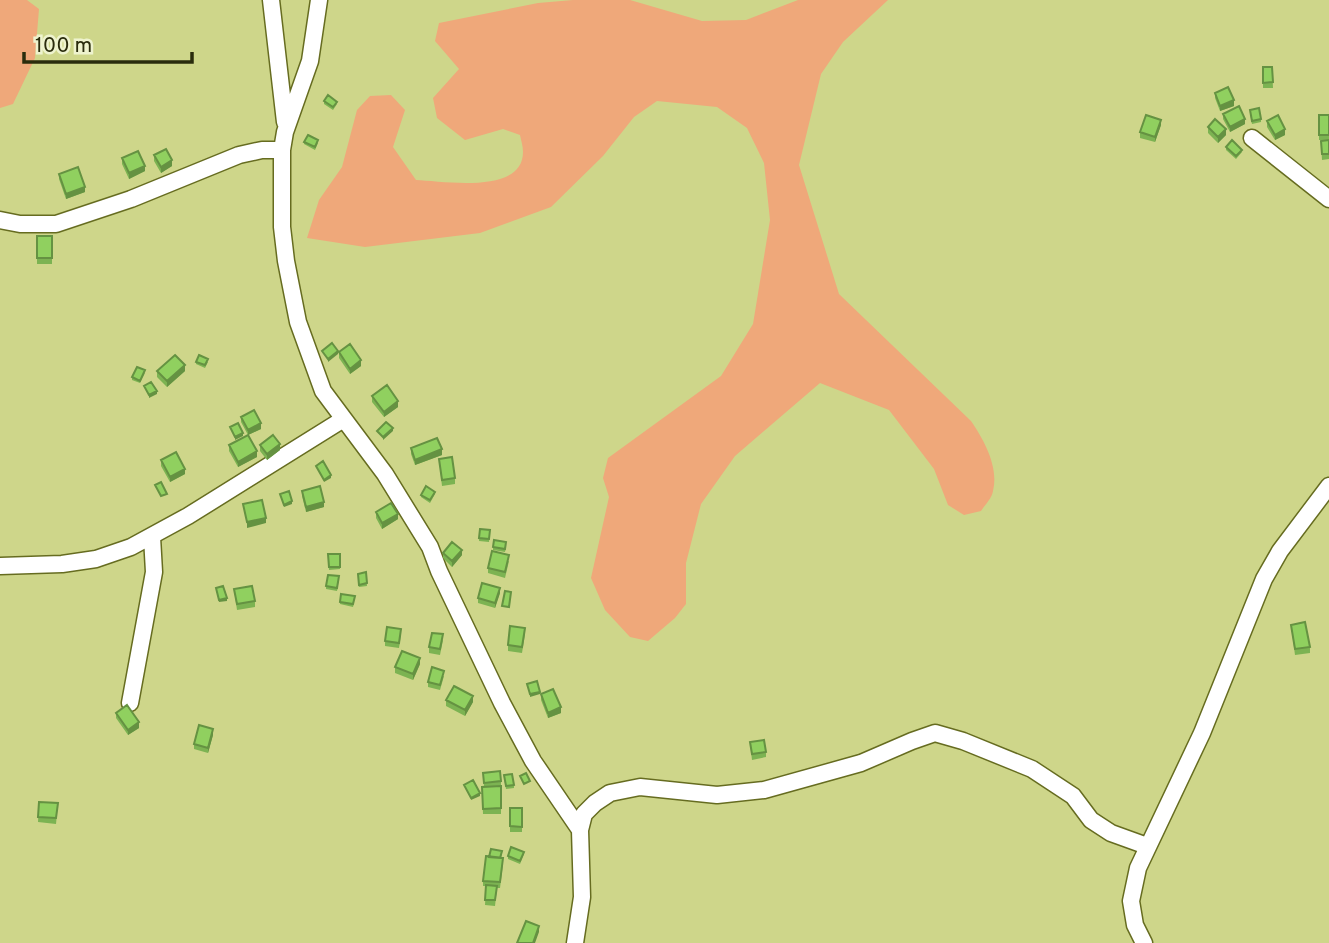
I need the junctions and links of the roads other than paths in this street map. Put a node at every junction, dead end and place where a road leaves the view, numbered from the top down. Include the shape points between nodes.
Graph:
1 (271, 0) edge
2 (319, 0) edge
3 (285, 132) junction
4 (1252, 138) dead end
5 (282, 150) junction
6 (1329, 199) edge
7 (0, 220) edge
8 (342, 420) junction
9 (1329, 486) edge
10 (152, 537) junction
11 (0, 566) edge
12 (130, 703) dead end
13 (580, 830) junction
14 (1147, 846) junction
15 (575, 943) edge
16 (1144, 943) edge

1 - 3 street
2 - 3 street via 310,61
3 - 5 street
4 - 6 street
5 - 7 street via 239,155 56,224
5 - 8 street via 282,227 298,322 323,391
8 - 10 street
8 - 13 street via 385,474 430,547 533,761
9 - 14 street via 1264,579 1202,733
10 - 11 street via 96,559
10 - 12 street via 154,572
13 - 14 street via 584,814 610,793 640,787 717,795 764,790 861,763 935,733 1032,769 1073,796 1091,820
13 - 15 street via 582,897
14 - 16 street via 1131,901

